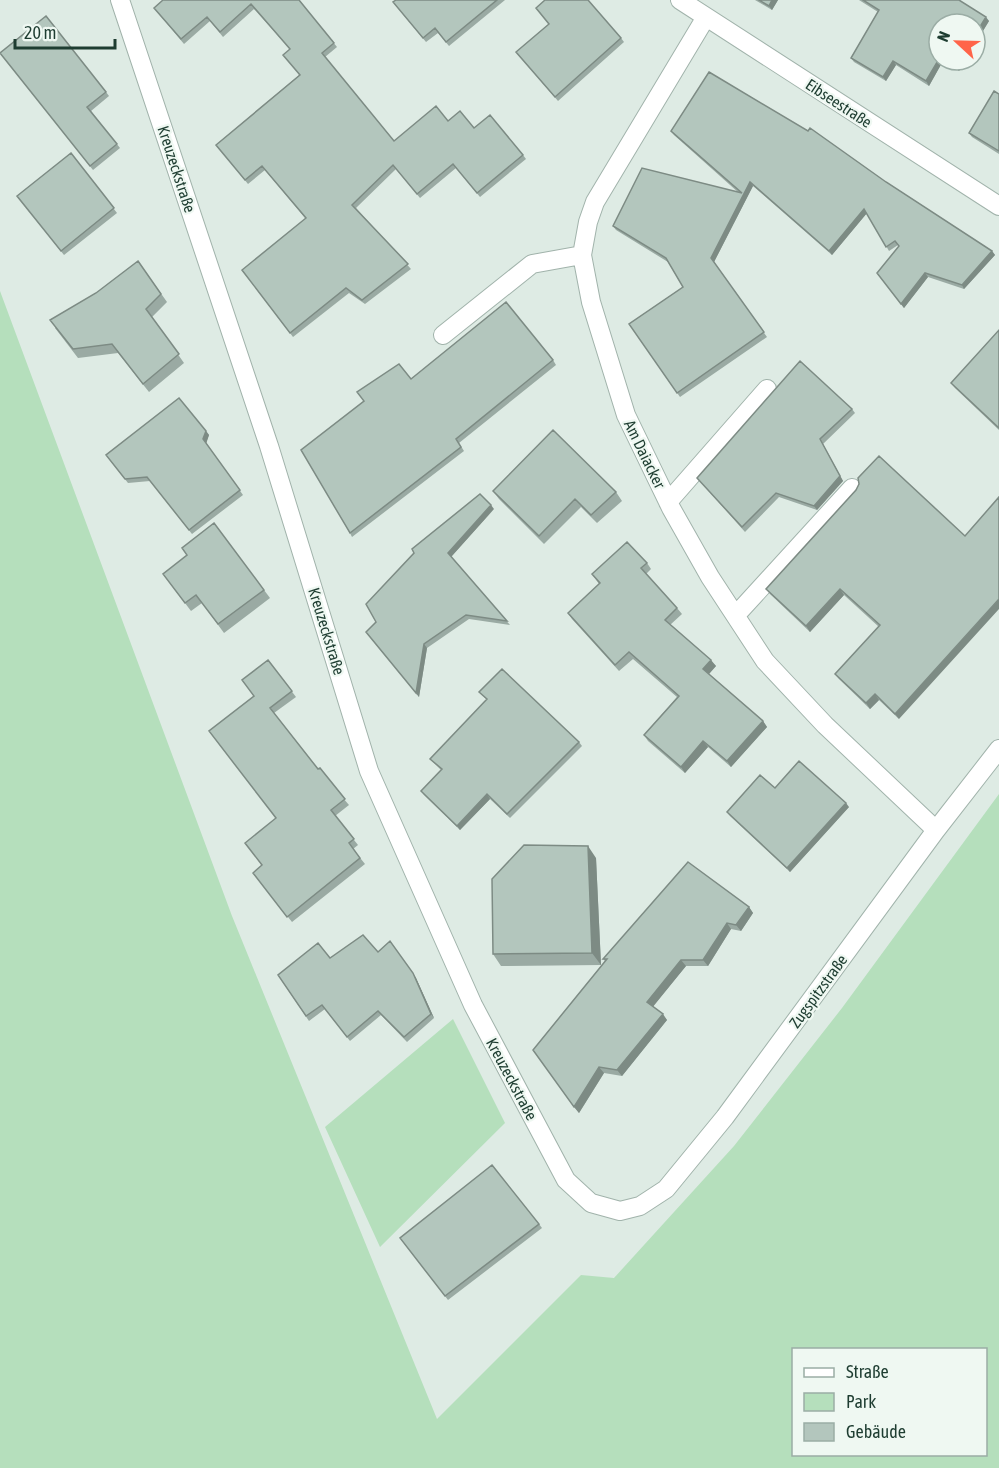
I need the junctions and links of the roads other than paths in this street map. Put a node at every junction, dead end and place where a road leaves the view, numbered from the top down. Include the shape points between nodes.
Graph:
1 (120, 0) edge
2 (680, 0) edge
3 (706, 17) junction
4 (999, 206) edge
5 (582, 255) junction
6 (442, 335) dead end
7 (767, 389) dead end
8 (852, 488) dead end
9 (668, 502) junction
10 (736, 615) junction
11 (999, 749) edge
12 (936, 830) junction
13 (620, 1211) joint

1 - 13 street, Kreuzeckstraße via 269,446 369,771 473,1005 567,1180 591,1203
2 - 3 street, Eibseestraße
3 - 4 street, Eibseestraße
3 - 5 street, Am Daiacker via 595,202
5 - 6 street via 532,264
5 - 9 street, Am Daiacker via 591,302 626,415
7 - 9 street
8 - 10 street
9 - 10 street, Am Daiacker
10 - 12 street, Am Daiacker via 765,661 825,725
11 - 12 street, Zugspitzstraße
12 - 13 street, Zugspitzstraße via 718,1126 666,1189 640,1206

